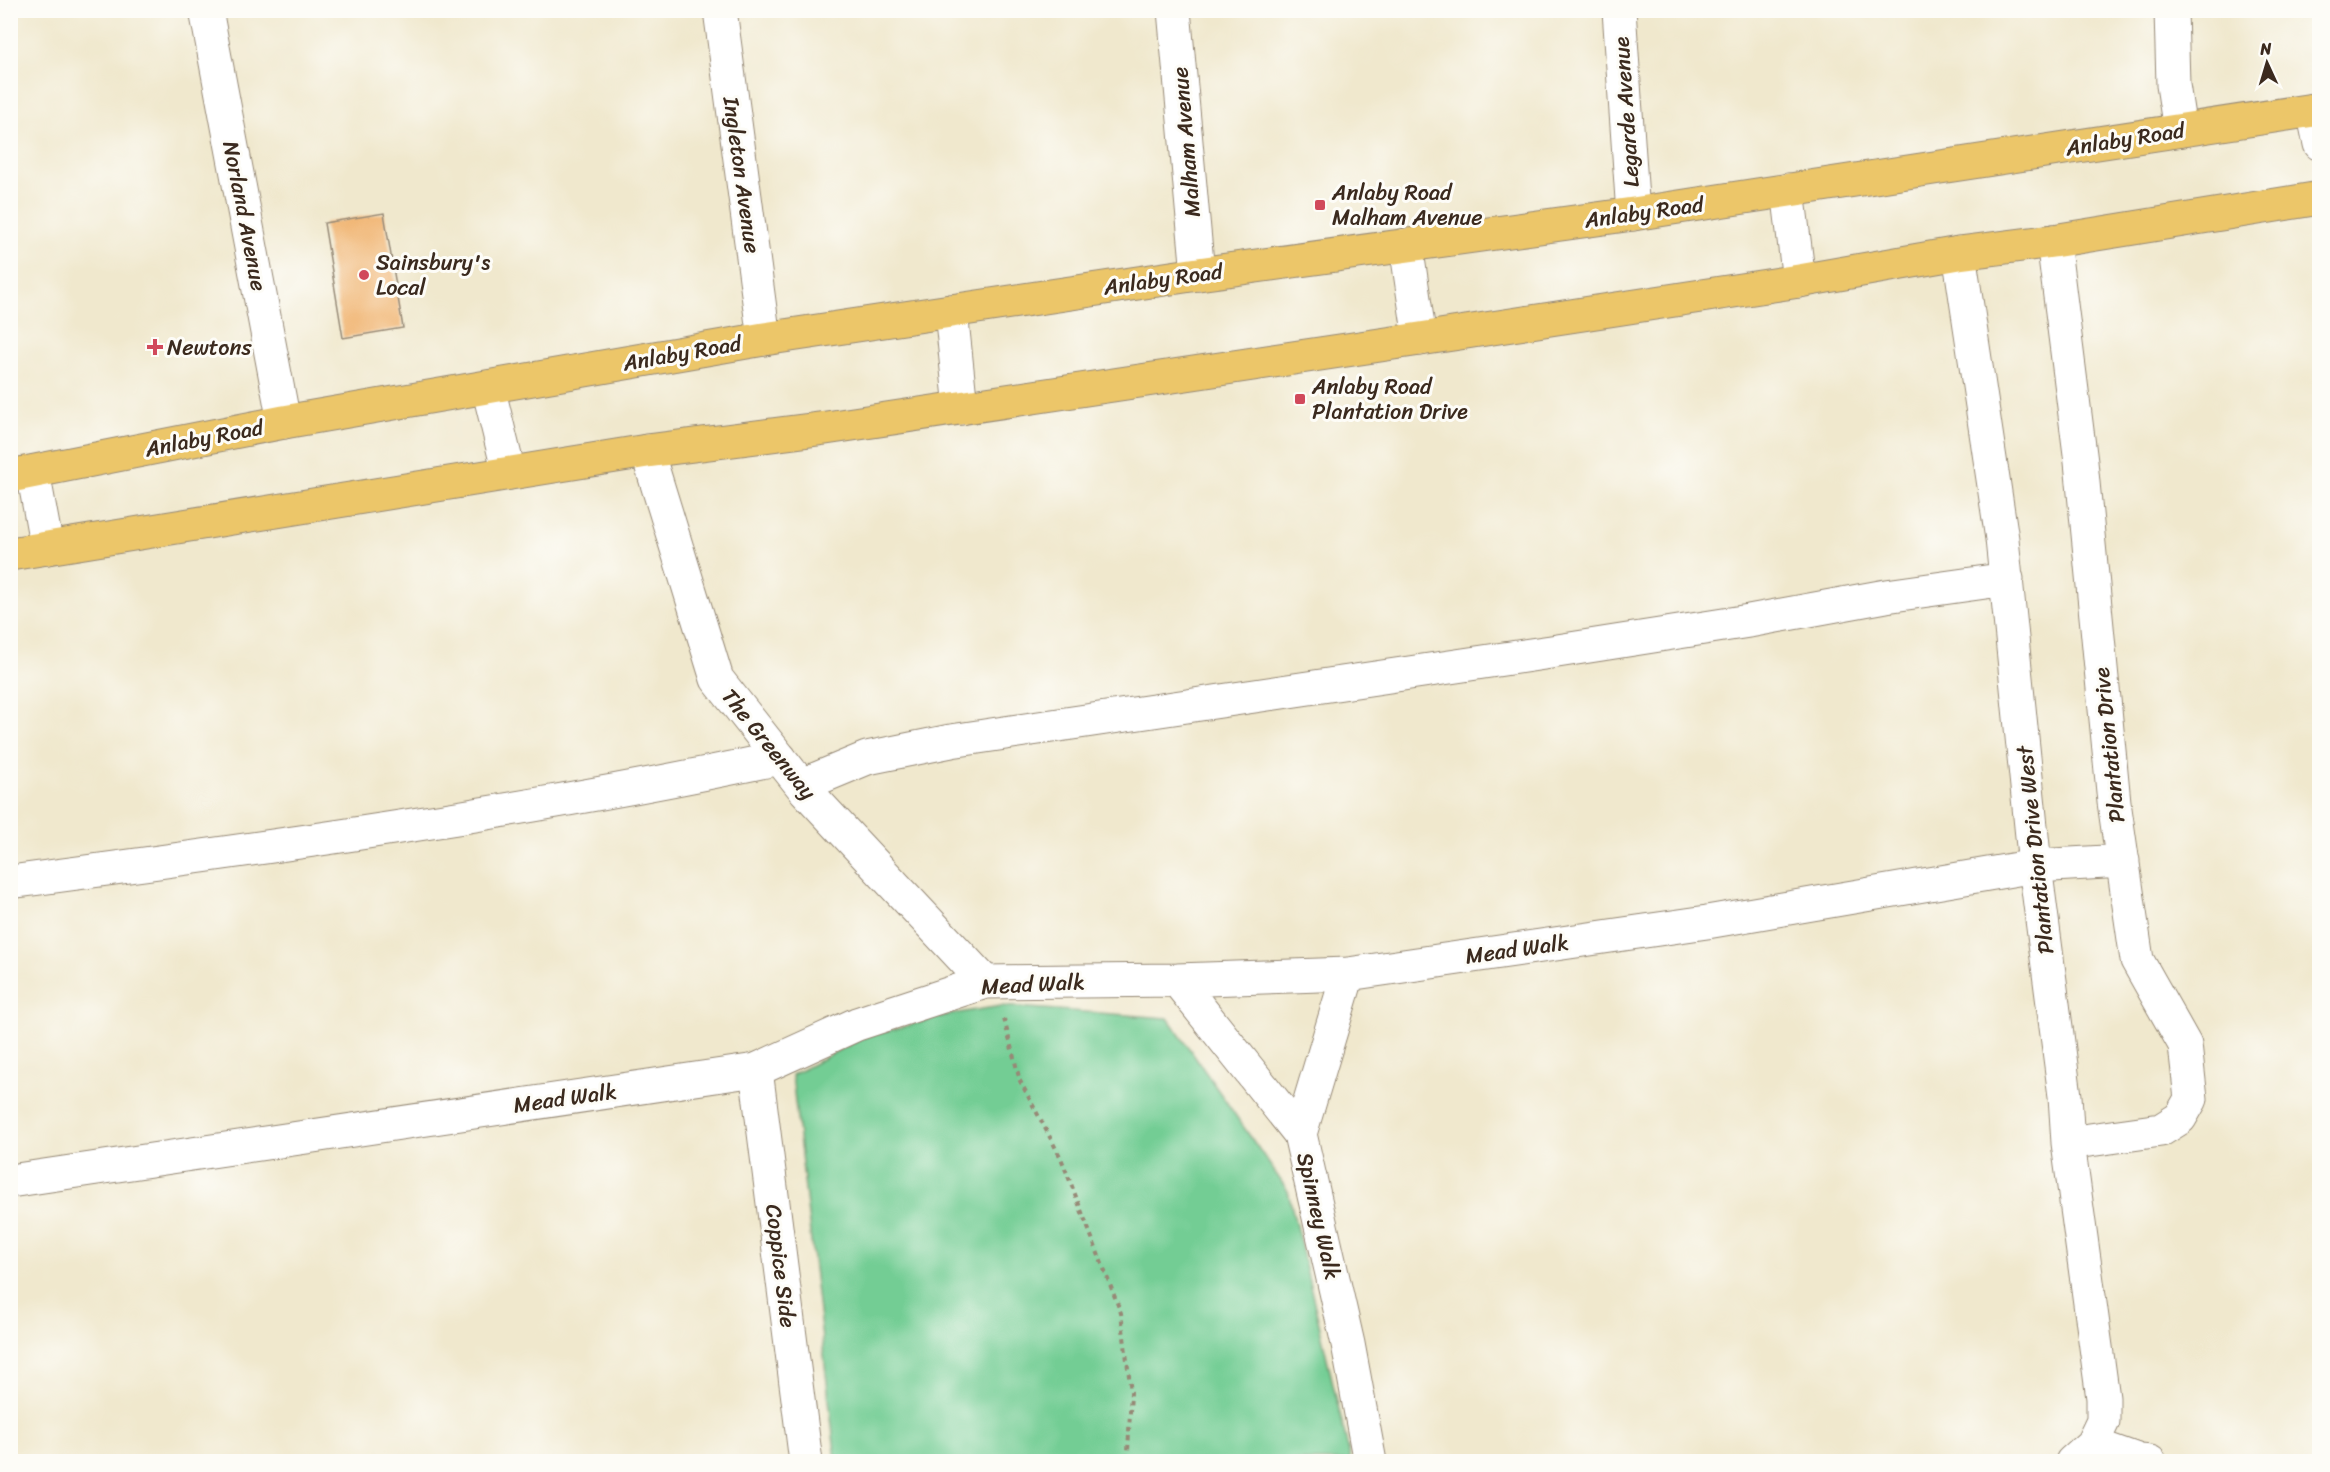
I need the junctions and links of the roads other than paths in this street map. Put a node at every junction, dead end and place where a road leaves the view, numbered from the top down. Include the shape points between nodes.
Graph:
1 (206, 10) edge
2 (720, 10) edge
3 (1174, 10) edge
4 (1619, 10) edge
5 (2171, 10) edge
6 (2316, 109) edge
7 (2180, 130) junction
8 (2319, 144) edge
9 (1788, 190) junction
10 (2319, 198) edge
11 (1633, 214) junction
12 (2053, 241) junction
13 (1406, 245) junction
14 (1959, 253) junction
15 (1198, 274) junction
16 (1799, 281) junction
17 (951, 311) junction
18 (764, 339) junction
19 (1420, 339) junction
20 (488, 387) junction
21 (962, 408) junction
22 (284, 422) junction
23 (647, 451) junction
24 (509, 473) junction
25 (22, 474) edge
26 (47, 548) junction
27 (10, 554) edge
28 (2007, 579) junction
29 (780, 758) junction
30 (802, 785) junction
31 (2123, 861) junction
32 (2035, 866) junction
33 (10, 882) edge
34 (1348, 974) junction
35 (1178, 980) junction
36 (986, 982) junction
37 (756, 1070) junction
38 (1300, 1134) junction
39 (2068, 1143) junction
40 (10, 1181) edge
41 (2082, 1453) edge
42 (806, 1461) edge
43 (1370, 1461) edge
44 (2150, 1461) edge

1 - 22 street, Norland Avenue
2 - 18 street, Ingleton Avenue
3 - 15 street, Malham Avenue
4 - 11 street, Legarde Avenue
5 - 7 street via 2173,85
6 - 7 main road, Anlaby Road
6 - 8 street
7 - 9 main road, Anlaby Road
9 - 11 main road, Anlaby Road
9 - 16 street
10 - 12 main road
11 - 13 main road, Anlaby Road
12 - 14 main road
12 - 31 street, Plantation Drive via 2081,462
13 - 15 main road, Anlaby Road
13 - 19 street
14 - 16 main road
14 - 28 street, Plantation Drive West
15 - 17 main road, Anlaby Road
16 - 19 main road
17 - 18 main road, Anlaby Road
17 - 21 street
18 - 20 main road, Anlaby Road
19 - 21 main road
20 - 22 main road, Anlaby Road
20 - 24 street
21 - 23 main road
22 - 25 main road, Anlaby Road
23 - 24 main road
23 - 29 street, The Greenway via 717,680
24 - 26 main road
25 - 26 street
26 - 27 main road
28 - 30 street via 1539,654 951,741 867,758
28 - 32 street, Plantation Drive West
29 - 30 street, The Greenway
29 - 33 street via 681,779 332,837
30 - 36 street, The Greenway
31 - 32 street, Mead Walk
31 - 39 street, Plantation Drive via 2137,960 2185,1045 2191,1099 2180,1118 2162,1130
32 - 34 street, Mead Walk via 1707,922
32 - 39 street, Plantation Drive West
34 - 35 street, Mead Walk
34 - 38 street, Spinney Walk
35 - 36 street, Mead Walk
35 - 38 street
36 - 37 street, Mead Walk via 857,1024
37 - 40 street, Mead Walk
37 - 42 street, Coppice Side
38 - 43 street, Spinney Walk
39 - 41 street, Plantation Drive West via 2103,1398 2103,1421
41 - 44 street

